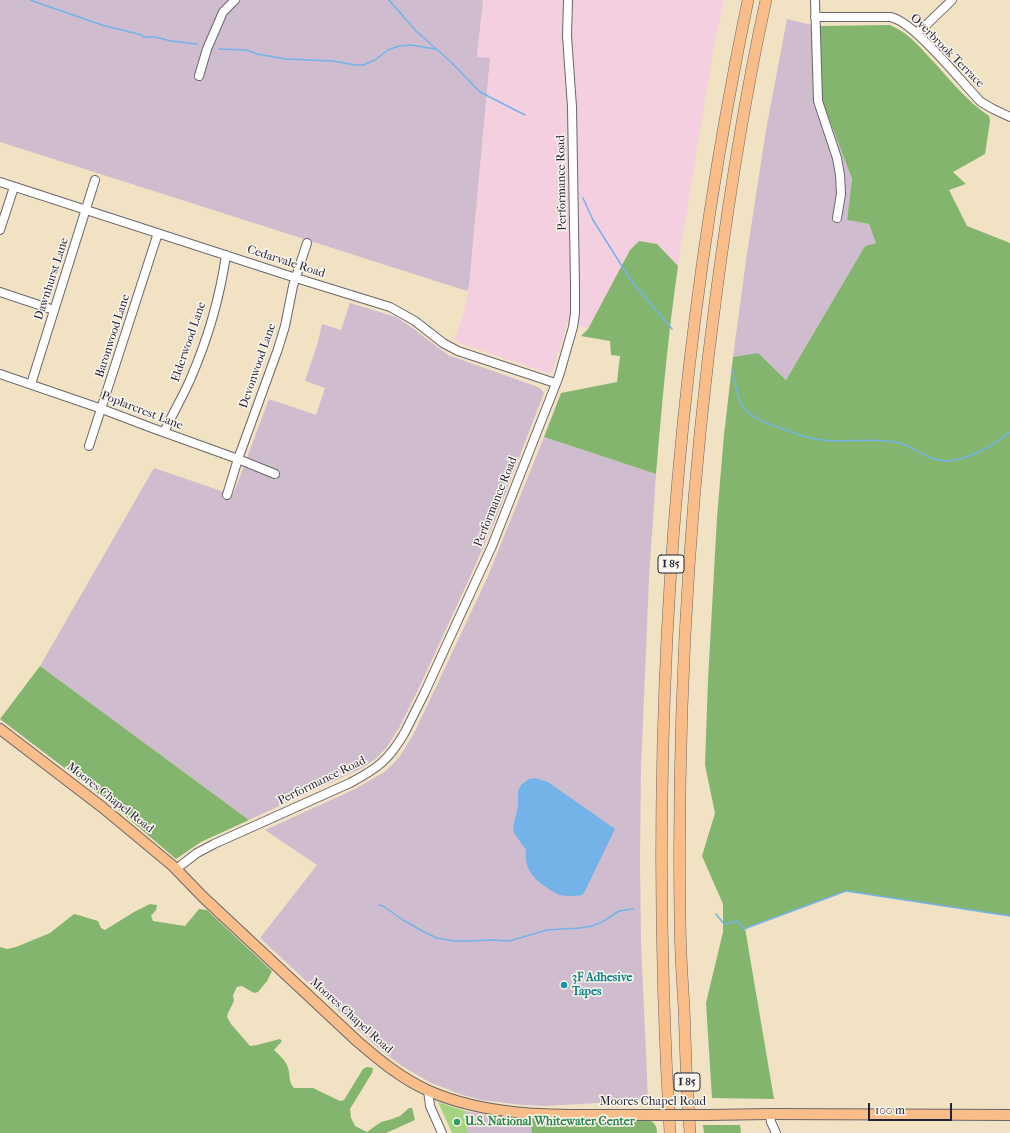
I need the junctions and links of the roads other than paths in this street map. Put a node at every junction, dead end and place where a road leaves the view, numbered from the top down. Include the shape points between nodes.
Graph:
1 (235, 0) edge
2 (568, 0) edge
3 (740, 0) edge
4 (748, 0) edge
5 (767, 0) edge
6 (815, 0) edge
7 (952, 0) edge
8 (815, 17) junction
9 (916, 32) junction
10 (199, 76) dead end
11 (727, 110) junction
12 (1010, 117) edge
13 (95, 180) dead end
14 (0, 182) edge
15 (14, 187) junction
16 (86, 210) junction
17 (837, 218) dead end
18 (0, 230) edge
19 (158, 233) junction
20 (307, 243) dead end
21 (226, 255) junction
22 (296, 278) junction
23 (0, 292) edge
24 (54, 310) junction
25 (0, 374) edge
26 (556, 383) junction
27 (31, 384) junction
28 (102, 408) junction
29 (164, 432) junction
30 (90, 446) dead end
31 (238, 459) junction
32 (275, 474) dead end
33 (227, 495) dead end
34 (0, 730) edge
35 (176, 869) junction
36 (428, 1090) junction
37 (770, 1114) junction
38 (1010, 1115) edge
39 (442, 1133) edge
40 (670, 1133) edge
41 (690, 1133) edge
42 (776, 1133) edge

1 - 10 street via 223,12
2 - 26 street, Performance Road via 566,36 572,107 575,312 571,338
3 - 11 highway via 733,36
4 - 11 highway, I 85
5 - 41 highway, I 85 via 725,228 710,344 691,539 680,766 680,920
6 - 8 street
7 - 9 street
8 - 9 street, Overbrook Terrace via 893,18 904,22
8 - 17 street via 818,100 840,175 841,194
9 - 12 street, Overbrook Terrace via 981,102
11 - 40 highway, I 85 via 690,358 673,534 666,652 662,870 664,1008
13 - 16 street, Dawnhurst Lane
14 - 15 street, Cedarvale Road
15 - 16 street, Cedarvale Road
15 - 18 street
16 - 19 street, Cedarvale Road
16 - 24 street, Dawnhurst Lane
19 - 21 street, Cedarvale Road
19 - 28 street, Baronwood Lane
20 - 22 street, Devonwood Lane
21 - 22 street, Cedarvale Road
21 - 29 street, Elderwood Lane via 215,306 200,354
22 - 26 street, Cedarvale Road via 398,310 458,351
22 - 31 street, Devonwood Lane via 278,349
23 - 24 street
24 - 27 street, Dawnhurst Lane
25 - 27 street, Poplarcrest Lane
26 - 35 street, Performance Road via 481,570 406,732 393,752 384,762 363,776 214,844
27 - 28 street, Poplarcrest Lane
28 - 29 street, Poplarcrest Lane
28 - 30 street, Baronwood Lane
29 - 31 street, Poplarcrest Lane
31 - 32 street, Poplarcrest Lane
31 - 33 street, Devonwood Lane
34 - 35 main road, Moores Chapel Road via 102,807
35 - 36 main road, Moores Chapel Road via 366,1049 398,1073
36 - 37 main road, Moores Chapel Road, bridge via 467,1104 511,1113
36 - 39 street via 430,1106
37 - 38 main road, Moores Chapel Road
37 - 42 street

